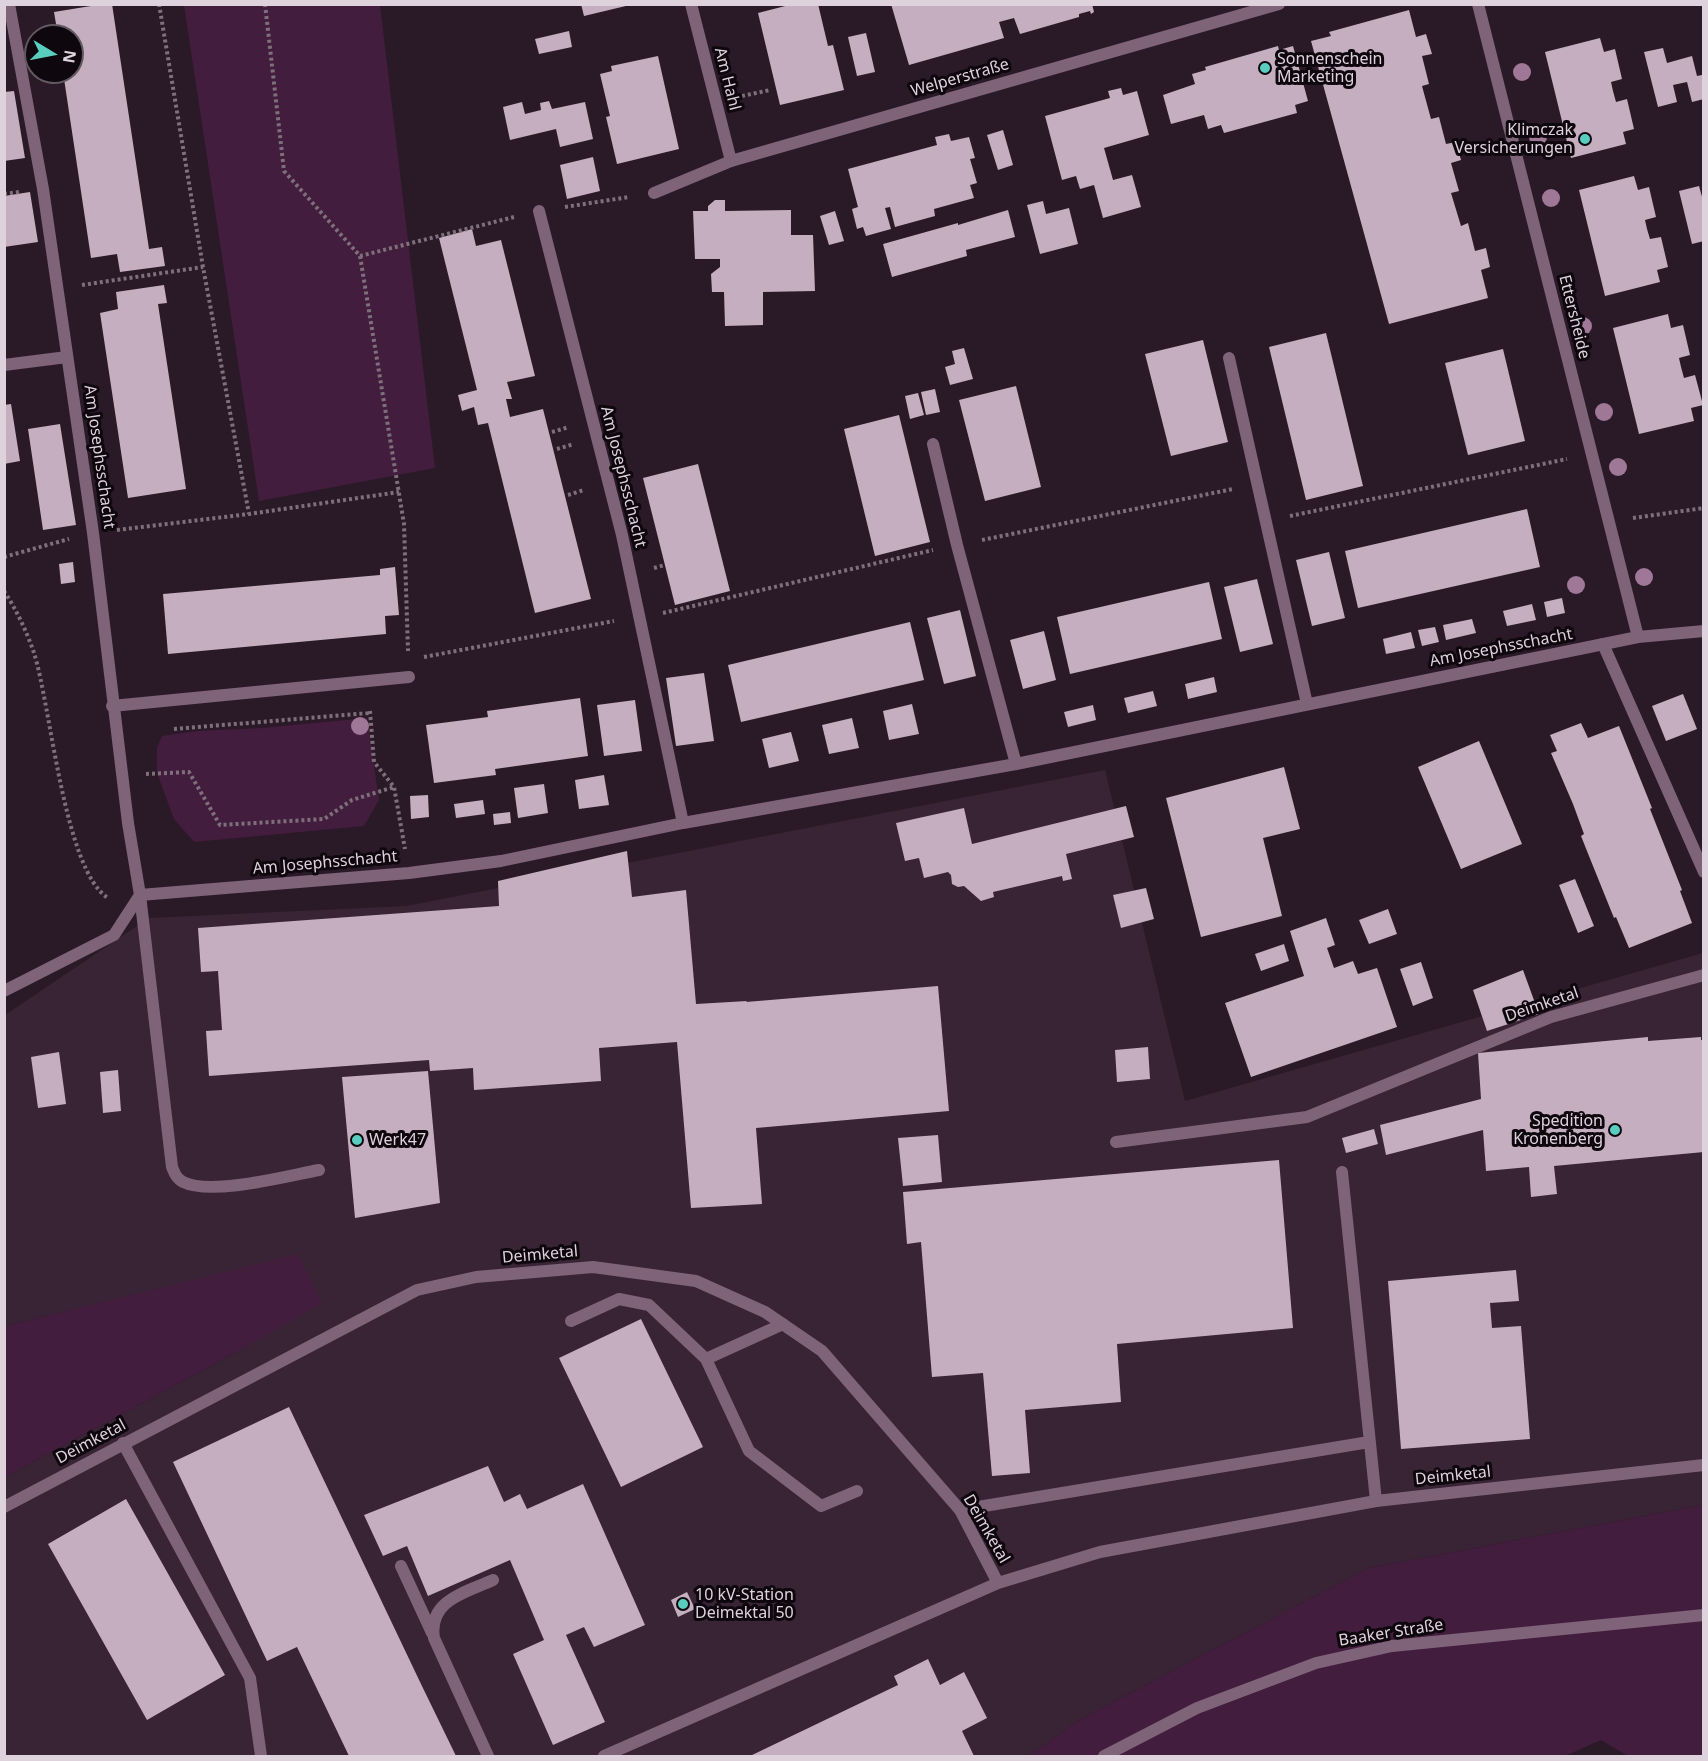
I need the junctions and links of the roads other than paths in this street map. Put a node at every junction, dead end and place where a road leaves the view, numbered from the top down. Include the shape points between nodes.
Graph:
1 (9, 4) edge
2 (692, 4) edge
3 (1279, 4) edge
4 (1479, 4) edge
5 (10, 39) edge
6 (730, 161) junction
7 (654, 193) road end
8 (539, 211) road end
9 (68, 357) junction
10 (1229, 358) dead end
11 (4, 365) edge
12 (933, 444) dead end
13 (1704, 631) edge
14 (1638, 637) junction
15 (1603, 644) junction
16 (409, 677) road end
17 (1307, 704) junction
18 (112, 706) junction
19 (1016, 764) junction
20 (682, 823) junction
21 (1704, 872) edge
22 (140, 895) junction
23 (1704, 975) edge
24 (4, 991) edge
25 (1116, 1142) dead end
26 (319, 1170) dead end
27 (1342, 1172) dead end
28 (571, 1321) dead end
29 (783, 1324) junction
30 (706, 1359) junction
31 (1369, 1442) junction
32 (123, 1443) junction
33 (1704, 1465) edge
34 (856, 1491) dead end
35 (1376, 1501) junction
36 (4, 1507) edge
37 (960, 1510) junction
38 (401, 1566) dead end
39 (493, 1580) dead end
40 (998, 1583) junction
41 (1704, 1615) edge
42 (434, 1638) junction
43 (261, 1756) edge
44 (488, 1756) edge
45 (604, 1756) edge
46 (1104, 1756) edge

1 - 5 street, Am Josephsschacht
2 - 6 street, Am Hahl
3 - 6 street, Welperstraße
4 - 14 street, Ettersheide
5 - 9 street, Am Josephsschacht via 43,189
6 - 7 street, Welperstraße
8 - 20 street, Am Josephsschacht via 611,492
9 - 11 street
9 - 18 street, Am Josephsschacht
10 - 17 street
12 - 19 street
13 - 14 street, Am Josephsschacht
14 - 15 street, Am Josephsschacht
15 - 17 street, Am Josephsschacht
15 - 21 street
16 - 18 street
17 - 19 street, Am Josephsschacht
18 - 22 street, Am Josephsschacht
19 - 20 street, Am Josephsschacht
20 - 22 street, Am Josephsschacht via 501,861 409,873
22 - 24 street via 114,935
22 - 26 street via 176,1177 185,1183 221,1188
23 - 25 street, Deimketal via 1551,1017 1307,1117
27 - 31 street
28 - 30 street via 619,1299 649,1305
29 - 30 street
29 - 32 street, Deimketal via 696,1281 593,1267 476,1277 417,1290
29 - 37 street, Deimketal via 822,1351
30 - 34 street via 749,1451 821,1506
31 - 35 street
31 - 37 street
32 - 36 street, Deimketal
32 - 43 street via 250,1678
33 - 35 street, Deimketal
35 - 40 street, Deimketal via 1100,1552
37 - 40 street, Deimketal
38 - 42 street
39 - 42 street via 444,1603 432,1627
40 - 45 street, Deimketal
41 - 46 street, Baaker Straße via 1392,1646 1316,1663 1197,1708
42 - 44 street

